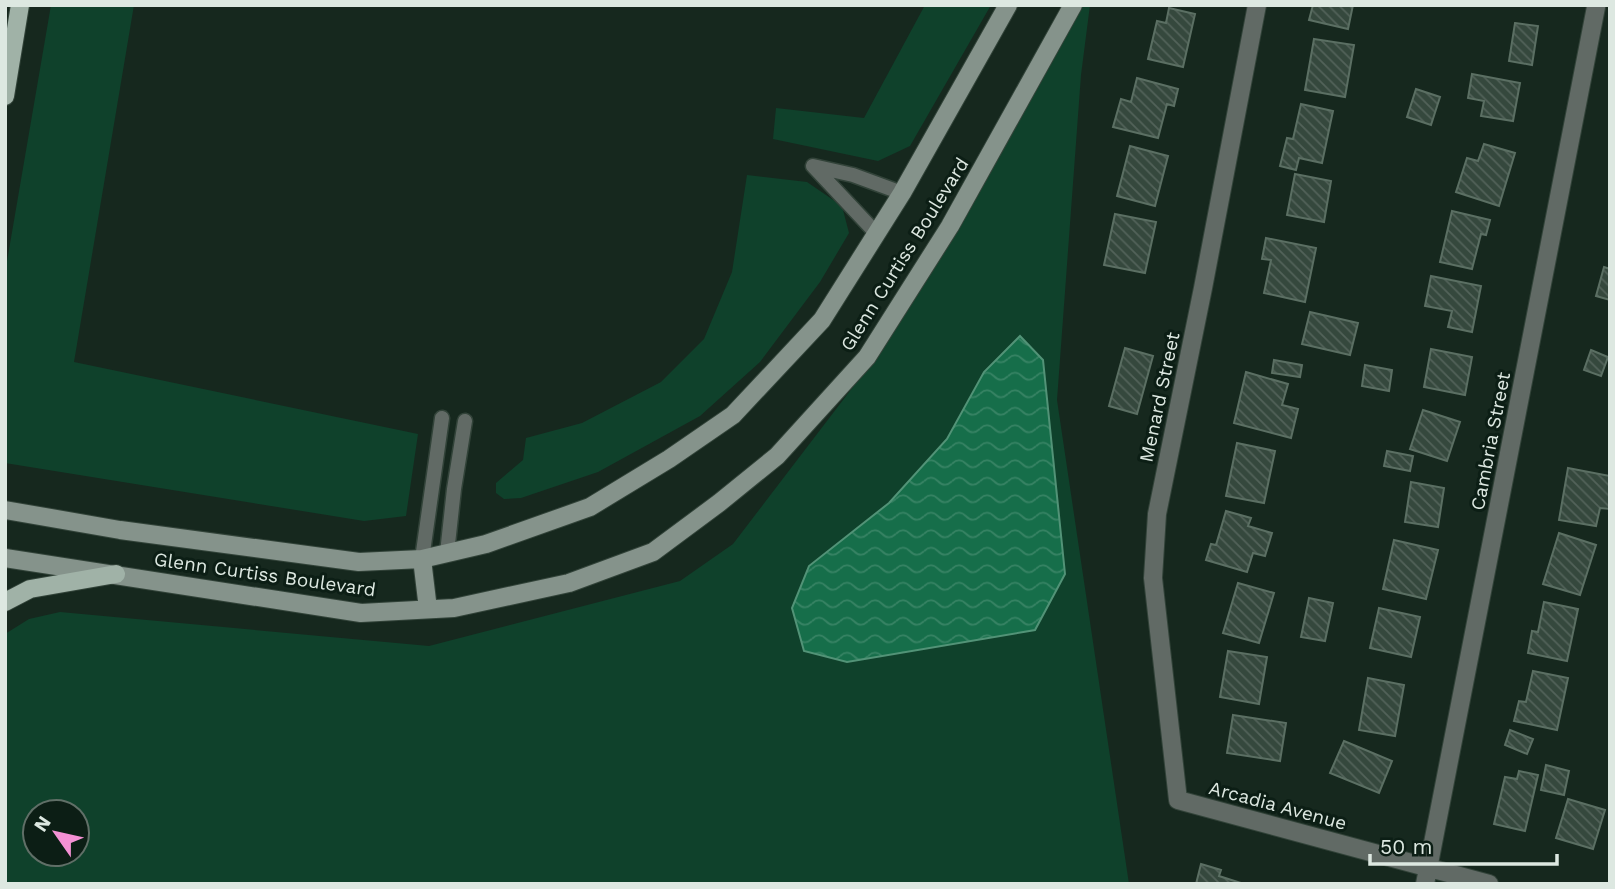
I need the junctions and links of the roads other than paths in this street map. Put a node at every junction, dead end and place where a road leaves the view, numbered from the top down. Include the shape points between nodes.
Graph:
1 (20, 5) edge
2 (1009, 5) edge
3 (1073, 5) edge
4 (1257, 5) edge
5 (1596, 7) dead end
6 (5, 96) edge
7 (902, 193) junction
8 (876, 233) junction
9 (443, 418) dead end
10 (465, 421) dead end
11 (5, 510) edge
12 (447, 553) junction
13 (5, 558) edge
14 (422, 559) junction
15 (116, 574) junction
16 (5, 602) edge
17 (428, 609) junction
18 (1178, 800) joint
19 (1426, 875) edge
20 (1489, 884) edge

1 - 6 main road
2 - 7 main road, Glenn Curtiss Boulevard
3 - 17 main road, Glenn Curtiss Boulevard via 950,226 867,357 777,456 653,552 569,583 454,608
4 - 18 street, Menard Street via 1157,514 1153,578
5 - 19 street, Cambria Street
7 - 8 main road, Glenn Curtiss Boulevard
7 - 8 lane via 813,166
8 - 12 main road, Glenn Curtiss Boulevard via 822,320 733,415 590,507
9 - 14 lane
10 - 12 lane
11 - 14 main road, Glenn Curtiss Boulevard via 359,562
12 - 14 main road, Glenn Curtiss Boulevard
13 - 15 main road, Glenn Curtiss Boulevard
14 - 17 main road
15 - 16 main road via 30,589
15 - 17 main road, Glenn Curtiss Boulevard via 361,613
18 - 19 street, Arcadia Avenue
19 - 20 street, Arcadia Avenue

